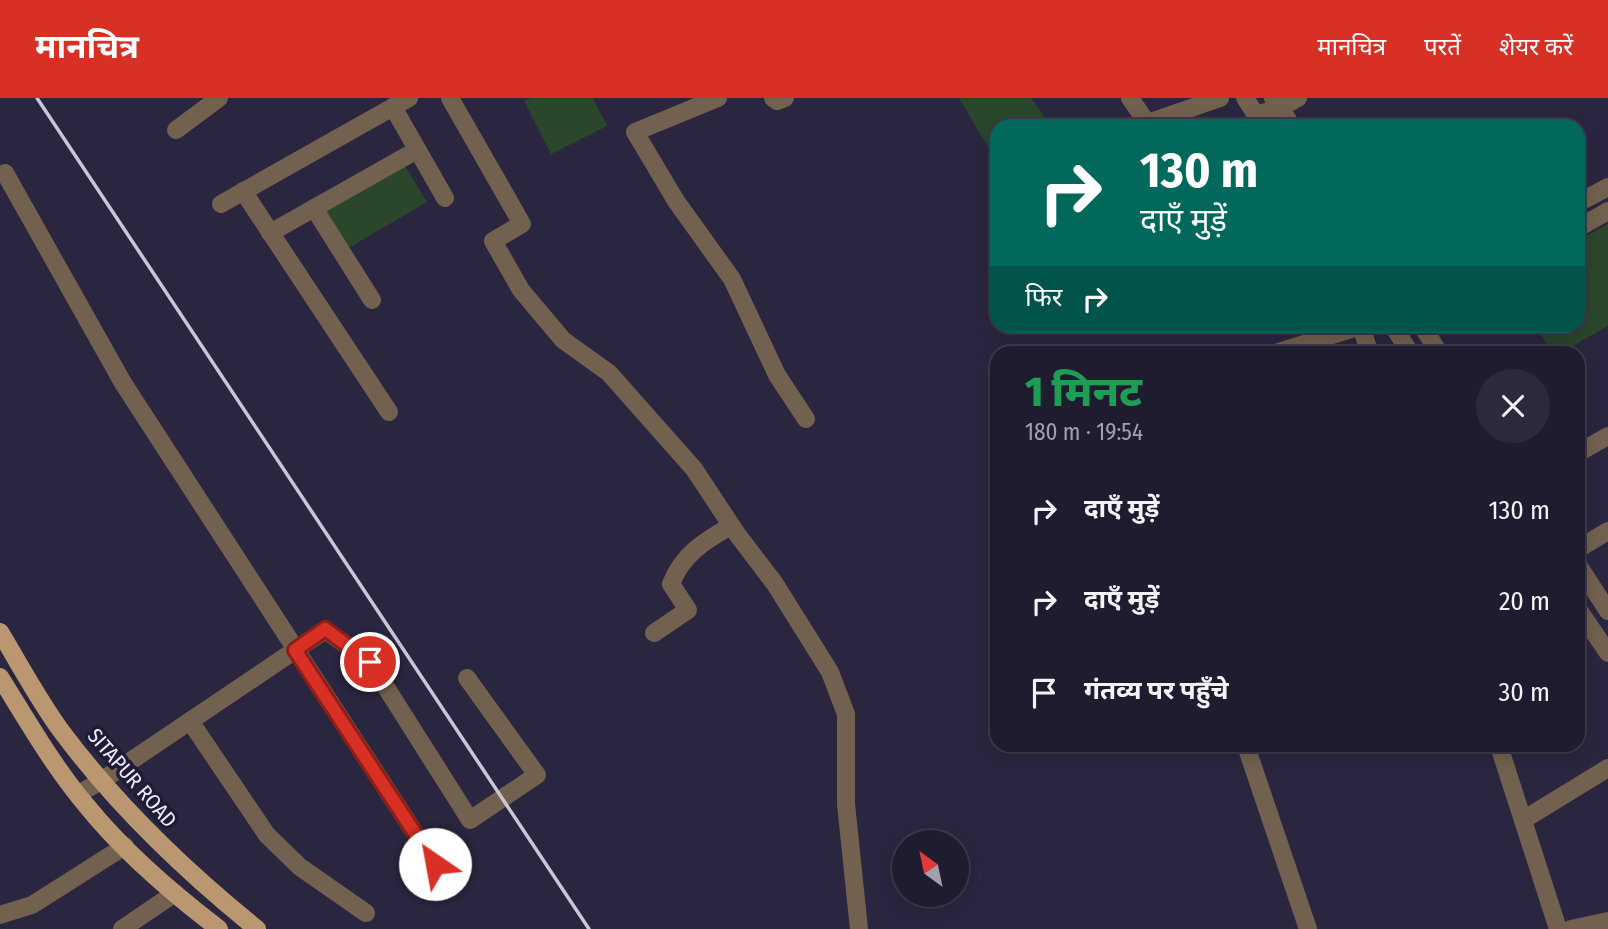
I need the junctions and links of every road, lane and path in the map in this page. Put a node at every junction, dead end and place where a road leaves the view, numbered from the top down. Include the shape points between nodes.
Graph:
1 (219, 98) edge
2 (450, 98) edge
3 (718, 98) edge
4 (773, 98) edge
5 (785, 98) edge
6 (1130, 98) edge
7 (1220, 98) edge
8 (1245, 98) edge
9 (1298, 98) edge
10 (1275, 101) edge
11 (401, 102) edge
12 (1140, 119) edge
13 (1160, 119) edge
14 (1259, 119) edge
15 (1261, 119) edge
16 (1287, 119) edge
17 (176, 130) dead end
18 (417, 150) junction
19 (5, 173) dead end
20 (1608, 187) edge
21 (243, 191) junction
22 (445, 198) dead end
23 (1585, 200) edge
24 (221, 204) dead end
25 (314, 208) junction
26 (1608, 211) edge
27 (1585, 224) edge
28 (270, 233) junction
29 (372, 300) dead end
30 (1339, 333) edge
31 (1297, 346) edge
32 (389, 412) dead end
33 (806, 419) dead end
34 (1608, 436) edge
35 (1585, 449) edge
36 (732, 526) junction
37 (1608, 531) edge
38 (1585, 545) edge
39 (1585, 576) edge
40 (1608, 611) edge
41 (1585, 619) edge
42 (0, 632) edge
43 (654, 633) dead end
44 (295, 650) junction
45 (1608, 653) edge
46 (0, 677) edge
47 (467, 678) dead end
48 (190, 721) junction
49 (1248, 752) edge
50 (1501, 752) edge
51 (1608, 768) edge
52 (101, 781) junction
53 (78, 794) junction
54 (1523, 820) junction
55 (125, 846) junction
56 (435, 864) dead end
57 (175, 893) junction
58 (366, 913) dead end
59 (0, 915) edge
60 (1608, 921) edge
61 (122, 929) edge
62 (219, 929) edge
63 (257, 929) edge
64 (859, 929) edge
65 (1308, 929) edge
66 (1558, 929) edge
67 (1571, 929) edge

1 - 17 street
2 - 36 street via 522,224 493,241 521,290 563,340 609,373 694,469
3 - 33 street via 635,132 676,201 732,279 777,375
4 - 5 street
6 - 12 street
7 - 13 street
8 - 14 street
9 - 10 street
10 - 15 street
10 - 16 street
11 - 18 street
11 - 21 street
18 - 22 street
18 - 25 street
19 - 44 street via 123,383
20 - 23 street
21 - 24 street
21 - 28 street
25 - 28 street
25 - 29 street
26 - 27 street
28 - 32 street
30 - 31 street
34 - 35 street
36 - 43 street via 689,553 677,569 671,584 688,610
36 - 64 street via 830,672 846,715 846,804
37 - 38 street
39 - 40 street
41 - 45 street
42 - 52 main road, SITAPUR ROAD via 60,730
44 - 47 street via 325,629 370,662 470,820 537,775
44 - 48 street
44 - 56 street
46 - 53 main road
48 - 52 street
48 - 58 street via 267,835 299,867
49 - 65 street
50 - 54 street
51 - 54 street
52 - 53 street
52 - 63 main road, SITAPUR ROAD via 192,876
53 - 55 main road
54 - 66 street
55 - 57 main road
55 - 59 street via 32,905
57 - 61 street
57 - 62 main road
60 - 67 street

